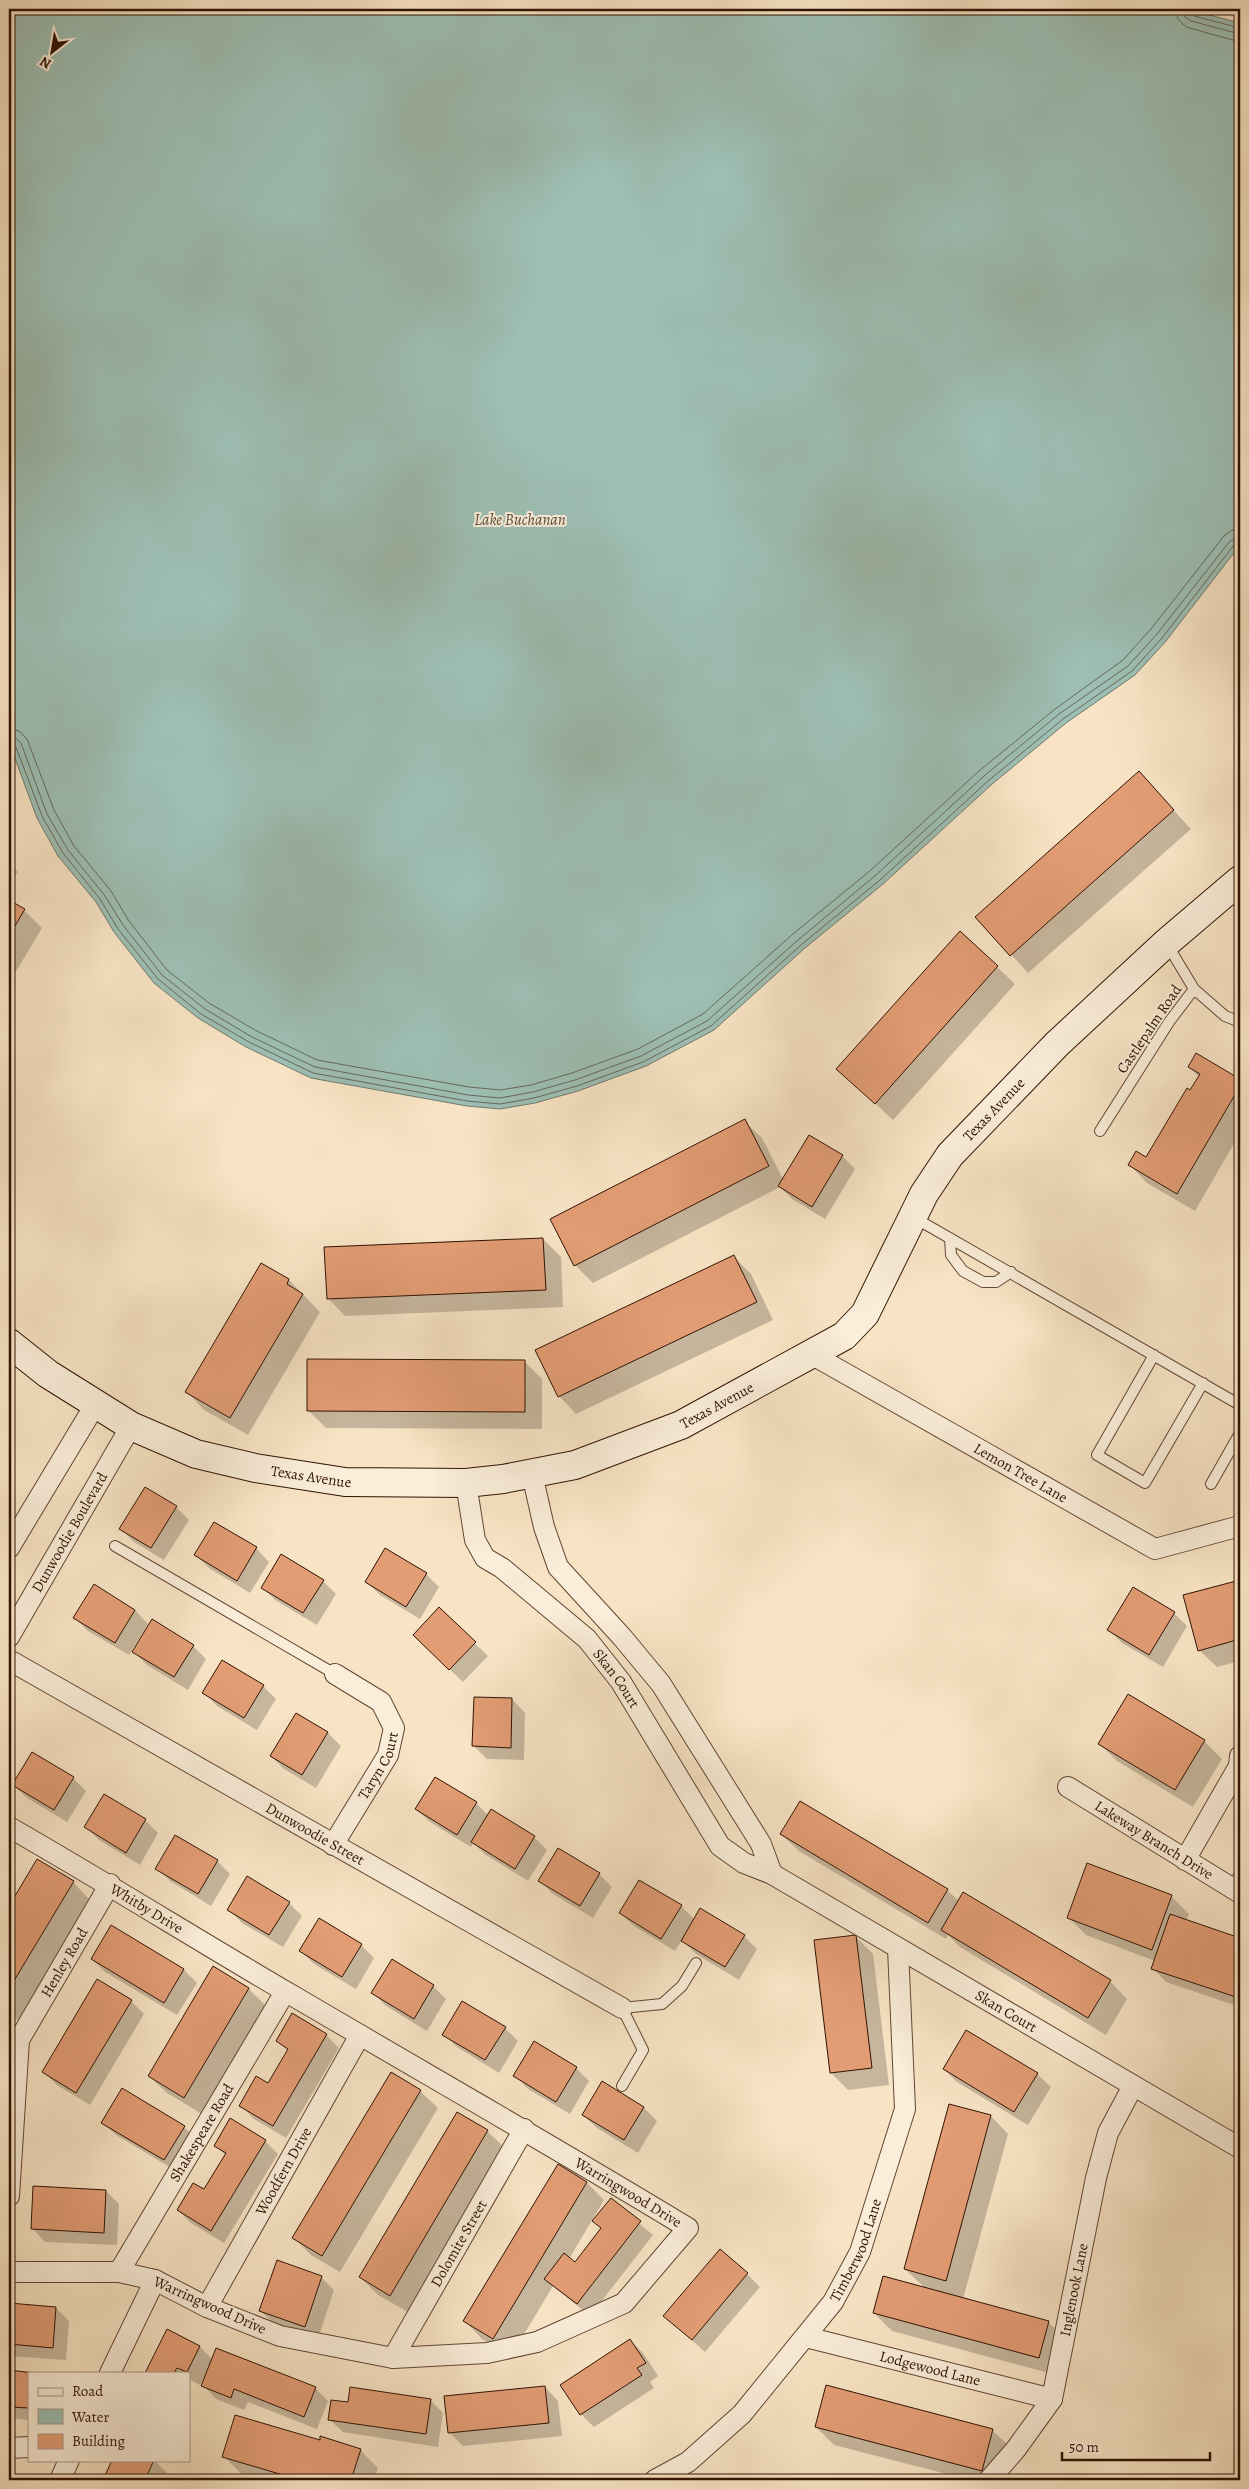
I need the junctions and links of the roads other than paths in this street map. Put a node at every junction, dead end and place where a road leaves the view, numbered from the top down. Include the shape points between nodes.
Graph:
1 (1240, 880) edge
2 (1166, 943) junction
3 (1194, 988) junction
4 (1240, 1022) edge
5 (1100, 1131) dead end
6 (912, 1216) junction
7 (950, 1238) junction
8 (1011, 1272) junction
9 (9, 1343) edge
10 (811, 1354) junction
11 (1154, 1356) junction
12 (1203, 1383) junction
13 (95, 1405) junction
14 (1240, 1405) edge
15 (131, 1426) junction
16 (1240, 1433) edge
17 (532, 1474) junction
18 (466, 1483) junction
19 (1211, 1484) dead end
20 (1240, 1526) edge
21 (115, 1546) dead end
22 (9, 1548) edge
23 (9, 1637) edge
24 (9, 1660) edge
25 (335, 1674) joint
26 (1240, 1756) edge
27 (1068, 1787) dead end
28 (9, 1827) edge
29 (332, 1845) junction
30 (1185, 1860) junction
31 (772, 1874) junction
32 (110, 1884) junction
33 (1237, 1885) edge
34 (898, 1948) junction
35 (696, 1963) dead end
36 (285, 1992) junction
37 (622, 2008) junction
38 (360, 2035) junction
39 (14, 2037) edge
40 (622, 2086) dead end
41 (1134, 2086) junction
42 (524, 2129) junction
43 (1240, 2148) edge
44 (9, 2196) edge
45 (9, 2272) edge
46 (119, 2272) junction
47 (155, 2280) junction
48 (206, 2307) junction
49 (806, 2337) junction
50 (393, 2358) junction
51 (110, 2372) edge
52 (1052, 2399) junction
53 (28, 2447) edge
54 (9, 2448) edge
55 (68, 2462) edge
56 (60, 2480) edge
57 (655, 2480) edge
58 (989, 2480) edge

1 - 2 street, Texas Avenue
2 - 3 lane, Castlepalm Road
2 - 6 street, Texas Avenue via 1057,1044 950,1155
3 - 4 lane via 1225,1016
3 - 5 lane, Castlepalm Road
6 - 7 lane
6 - 10 street, Texas Avenue via 866,1314 844,1336
7 - 8 lane
7 - 8 lane via 951,1255 963,1271 983,1282 996,1282
8 - 11 lane
9 - 13 street, Texas Avenue
10 - 17 street, Texas Avenue via 680,1425 575,1465
10 - 20 street, Lemon Tree Lane via 1156,1549
11 - 12 lane
11 - 12 lane via 1097,1455 1145,1483
12 - 14 lane
13 - 15 street, Texas Avenue
13 - 22 street
15 - 18 street, Texas Avenue via 196,1454 255,1468 345,1482
15 - 23 street, Dunwoodie Boulevard
16 - 19 lane
17 - 18 street, Texas Avenue
17 - 31 street, Skan Court via 544,1527 558,1567 661,1684 761,1844
18 - 31 street, Skan Court via 475,1540 485,1558 587,1639 621,1682 720,1846 744,1863
21 - 25 lane
24 - 29 street, Dunwoodie Street
25 - 29 street, Taryn Court via 381,1702 394,1728 388,1755
26 - 30 street via 1239,1766
27 - 30 street, Lakeway Branch Drive
28 - 32 street, Whitby Drive
29 - 37 street, Dunwoodie Street
30 - 33 street, Lakeway Branch Drive
31 - 34 street, Skan Court
32 - 36 street, Whitby Drive
32 - 39 street, Henley Road
34 - 41 street, Skan Court
34 - 49 street, Timberwood Lane via 905,2109 860,2252 833,2302
35 - 37 lane via 682,1986 662,2004
36 - 38 street, Warringwood Drive
36 - 46 street, Shakespeare Road
37 - 40 lane via 642,2050
38 - 42 street, Warringwood Drive
38 - 48 street, Woodfern Drive
39 - 44 street
41 - 43 street, Skan Court
41 - 52 street, Inglenook Lane via 1108,2133 1096,2178
42 - 50 street, Dolomite Street
42 - 50 street, Warringwood Drive via 688,2228 624,2303 537,2342 487,2353
45 - 46 street, Warringwood Drive
46 - 47 street, Warringwood Drive
47 - 48 street, Warringwood Drive
47 - 51 street
48 - 50 street, Warringwood Drive via 280,2336
49 - 52 street, Lodgewood Lane
49 - 57 street, Timberwood Lane via 742,2414 688,2462
52 - 58 street, Inglenook Lane
53 - 54 street
55 - 56 street

